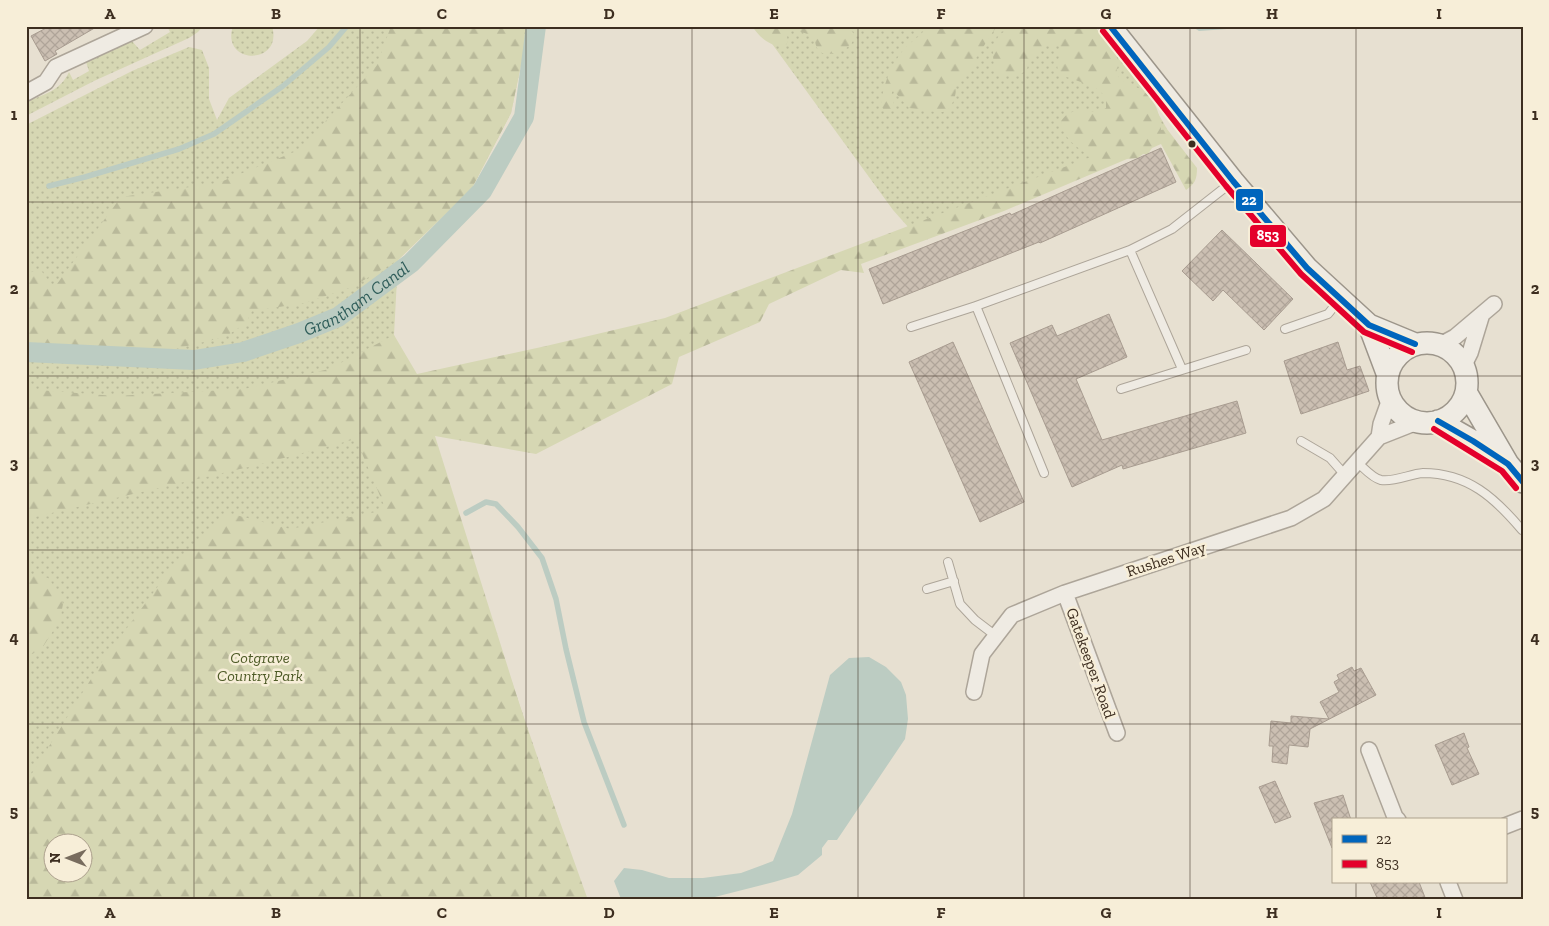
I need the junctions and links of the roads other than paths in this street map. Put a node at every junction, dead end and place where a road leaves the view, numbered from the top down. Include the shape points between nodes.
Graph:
1 (145, 26) edge
2 (1110, 26) edge
3 (26, 93) edge
4 (1233, 181) junction
5 (1130, 250) junction
6 (1340, 299) junction
7 (1494, 304) dead end
8 (976, 306) junction
9 (1481, 317) junction
10 (1369, 326) junction
11 (911, 327) dead end
12 (1285, 329) dead end
13 (1415, 344) junction
14 (1440, 345) junction
15 (1246, 350) dead end
16 (1463, 367) junction
17 (1182, 369) junction
18 (1387, 373) junction
19 (1121, 389) dead end
20 (1466, 392) junction
21 (1390, 399) junction
22 (1427, 422) junction
23 (1379, 437) junction
24 (1301, 441) dead end
25 (1357, 462) junction
26 (1508, 464) junction
27 (1044, 474) dead end
28 (1345, 475) junction
29 (1523, 482) edge
30 (1522, 530) edge
31 (948, 562) dead end
32 (954, 581) junction
33 (927, 590) dead end
34 (1066, 593) junction
35 (996, 636) junction
36 (974, 692) dead end
37 (1117, 733) dead end
38 (1369, 750) dead end
39 (1396, 818) edge
40 (1523, 819) edge
41 (1506, 826) edge
42 (1449, 884) edge
43 (1455, 900) edge

1 - 3 street via 56,68 46,82
2 - 4 street
4 - 5 lane via 1172,230
4 - 6 street via 1307,268
5 - 8 lane
5 - 17 lane
6 - 10 street
6 - 12 lane via 1328,314
7 - 9 street
8 - 11 lane
8 - 27 lane
9 - 14 street
9 - 16 street
10 - 13 street
10 - 18 street
13 - 14 street
13 - 18 street via 1398,355
14 - 16 street via 1454,353
15 - 17 lane
16 - 20 street
17 - 19 lane
18 - 21 street
20 - 22 street via 1456,411
20 - 26 street
21 - 22 street via 1398,412 1407,418
21 - 23 street
22 - 23 street
22 - 26 street via 1473,441
23 - 25 street, Rushes Way
24 - 28 lane via 1330,458
25 - 28 street, Rushes Way
25 - 30 lane via 1381,480 1421,473 1460,479 1478,488 1506,510
26 - 29 street
28 - 34 street, Rushes Way via 1324,499 1291,518
31 - 32 lane
32 - 33 lane
32 - 35 lane via 960,604
34 - 35 street, Rushes Way via 1012,615
34 - 37 street, Gatekeeper Road
35 - 36 street, Rushes Way via 982,654
38 - 39 street
40 - 41 street
42 - 43 street

